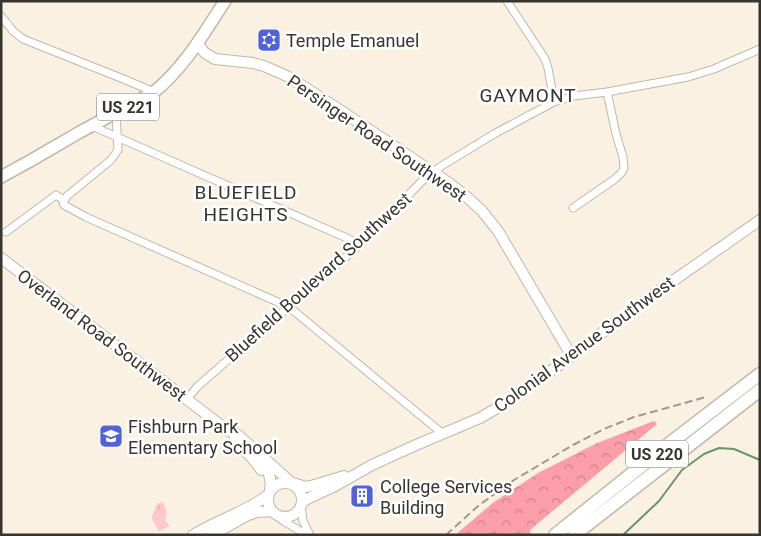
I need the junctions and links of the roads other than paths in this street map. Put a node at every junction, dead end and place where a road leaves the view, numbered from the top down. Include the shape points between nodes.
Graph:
1 (225, 1) edge
2 (507, 1) edge
3 (1, 16) edge
4 (197, 43) junction
5 (760, 49) edge
6 (154, 92) junction
7 (607, 92) junction
8 (554, 102) junction
9 (116, 113) junction
10 (92, 126) junction
11 (118, 136) junction
12 (432, 172) junction
13 (1, 177) edge
14 (64, 200) junction
15 (573, 208) dead end
16 (760, 220) edge
17 (6, 232) dead end
18 (359, 245) junction
19 (1, 258) edge
20 (289, 307) junction
21 (571, 356) junction
22 (760, 374) edge
23 (760, 390) edge
24 (187, 399) junction
25 (227, 430) junction
26 (443, 434) junction
27 (372, 466) junction
28 (293, 484) junction
29 (266, 496) junction
30 (302, 504) junction
31 (278, 517) junction
32 (239, 521) junction
33 (193, 535) edge
34 (212, 535) edge
35 (308, 535) edge
36 (555, 535) edge
37 (574, 535) edge

1 - 4 main road, US 221
2 - 8 street via 545,59
3 - 6 street via 24,39
4 - 6 main road, US 221 via 174,74
4 - 12 main road, Persinger Road Southwest via 215,59 253,63 289,77
5 - 7 street, Bluefield Boulevard Southwest via 700,74
6 - 9 main road, US 221
7 - 8 street, Bluefield Boulevard Southwest
7 - 15 street via 624,168 615,179
8 - 12 street, Bluefield Boulevard Southwest
9 - 10 main road, US 221
9 - 11 street
10 - 11 street
10 - 13 main road, US 221
11 - 14 street via 118,150 111,160
11 - 18 street
12 - 18 street, Bluefield Boulevard Southwest
12 - 21 main road, Persinger Road Southwest via 490,220
14 - 17 street via 56,195
14 - 20 street via 64,206 86,217
16 - 21 main road, Colonial Avenue Southwest
18 - 20 street, Bluefield Boulevard Southwest
19 - 24 main road, Overland Road Southwest
20 - 24 street, Bluefield Boulevard Southwest
20 - 26 street
21 - 26 main road, Colonial Avenue Southwest via 495,410
22 - 36 highway, US 220
23 - 37 highway, US 220
24 - 25 main road, Overland Road Southwest
25 - 28 main road, Overland Road Southwest via 243,439
25 - 29 main road, Overland Road Southwest via 267,469 271,483
26 - 27 main road, Colonial Avenue Southwest
27 - 28 main road, Colonial Avenue Southwest via 310,486
27 - 30 main road, Colonial Avenue Southwest
28 - 29 main road via 279,484
28 - 30 main road via 301,494
29 - 31 main road
29 - 33 main road
30 - 31 main road via 294,514
30 - 35 street
31 - 32 main road via 262,516
31 - 32 main road via 263,511
31 - 35 street
32 - 34 main road

